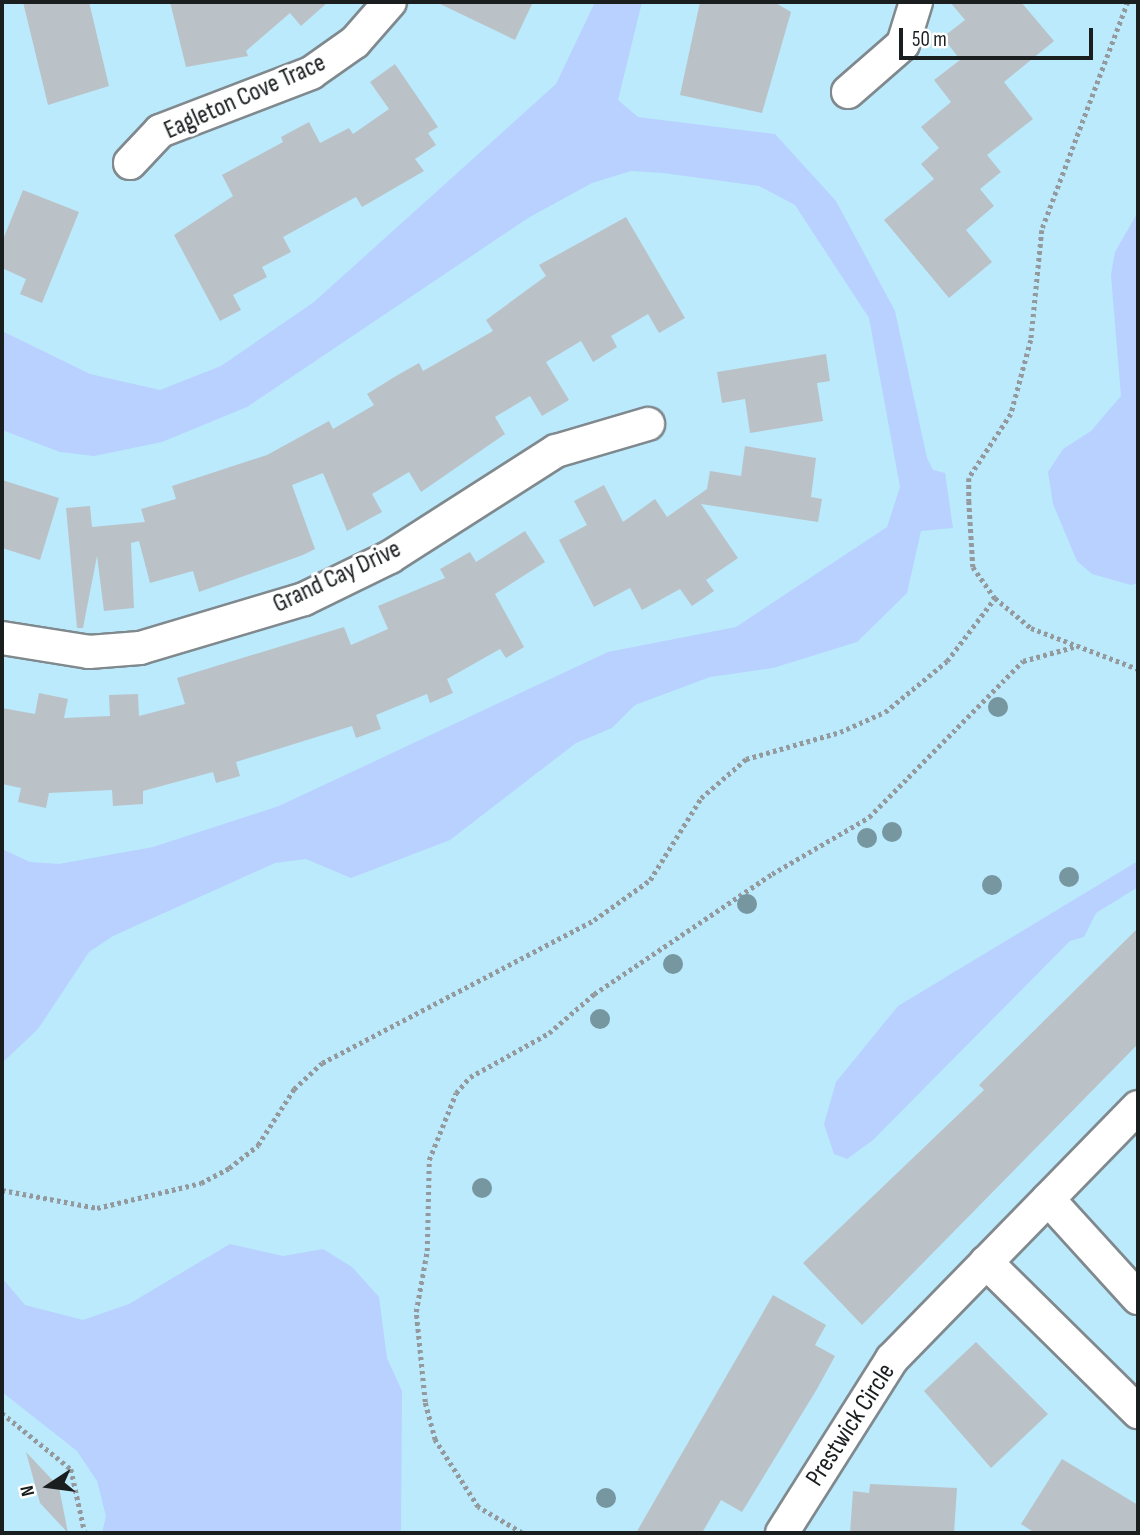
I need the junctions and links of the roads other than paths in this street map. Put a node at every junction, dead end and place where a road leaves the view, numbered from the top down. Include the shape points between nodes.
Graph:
1 (390, 2) edge
2 (916, 2) edge
3 (848, 92) dead end
4 (130, 163) dead end
5 (648, 424) dead end
6 (2, 638) edge
7 (1138, 1107) edge
8 (1048, 1199) junction
9 (986, 1262) junction
10 (1138, 1297) edge
11 (1138, 1412) edge
12 (782, 1533) edge

1 - 4 street, Eagleton Cove Trace via 355,42 311,73 160,131
2 - 3 street via 903,44
5 - 6 street, Grand Cay Drive via 556,451 390,556 304,599 140,648 89,652
7 - 8 street, Prestwick Circle
8 - 9 street, Prestwick Circle
8 - 10 street
9 - 11 street
9 - 12 street, Prestwick Circle via 864,1396

